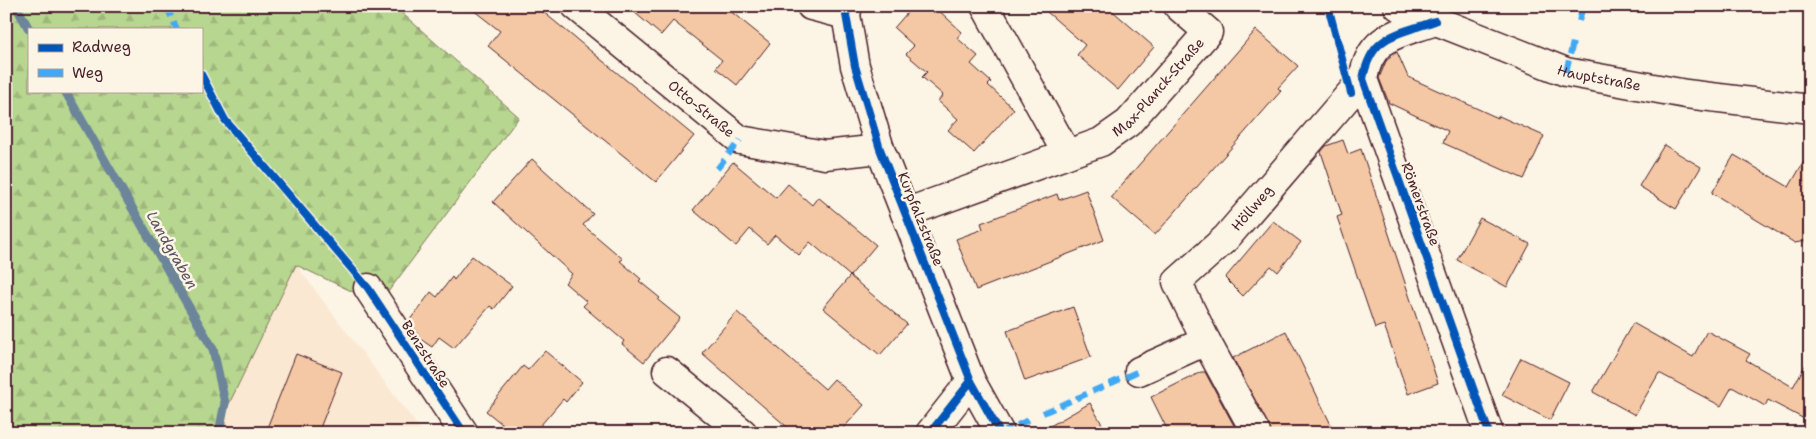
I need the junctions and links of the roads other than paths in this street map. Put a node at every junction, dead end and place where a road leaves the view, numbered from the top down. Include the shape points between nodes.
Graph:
1 (576, 6) edge
2 (811, 6) edge
3 (985, 6) edge
4 (1178, 6) edge
5 (1398, 6) edge
6 (847, 10) edge
7 (1435, 21) junction
8 (1363, 79) junction
9 (1810, 109) edge
10 (880, 149) junction
11 (1067, 154) junction
12 (905, 213) junction
13 (368, 288) dead end
14 (1206, 341) junction
15 (667, 371) dead end
16 (1140, 371) dead end
17 (971, 381) junction
18 (464, 433) edge
19 (743, 433) edge
20 (930, 433) edge
21 (1000, 433) edge
22 (1256, 433) edge
23 (1490, 433) edge

1 - 10 street, Otto-Straße via 740,140 825,155
2 - 6 street
3 - 11 street
4 - 11 street, Max-Planck-Straße via 1208,32 1128,123 1101,142
5 - 7 street, Hauptstraße
6 - 10 street, Kurpfalzstraße via 855,66
7 - 8 street via 1391,35 1376,46 1366,61
7 - 9 street, Hauptstraße via 1566,72 1686,94
8 - 14 street, Höllweg via 1226,238 1177,282
8 - 23 street, Römerstraße
10 - 12 street, Kurpfalzstraße
11 - 12 street, Max-Planck-Straße
12 - 17 street, Kurpfalzstraße
13 - 18 street, Benzstraße
14 - 16 street
14 - 22 street, Höllweg
15 - 19 street
17 - 20 street
17 - 21 street, Kurpfalzstraße

